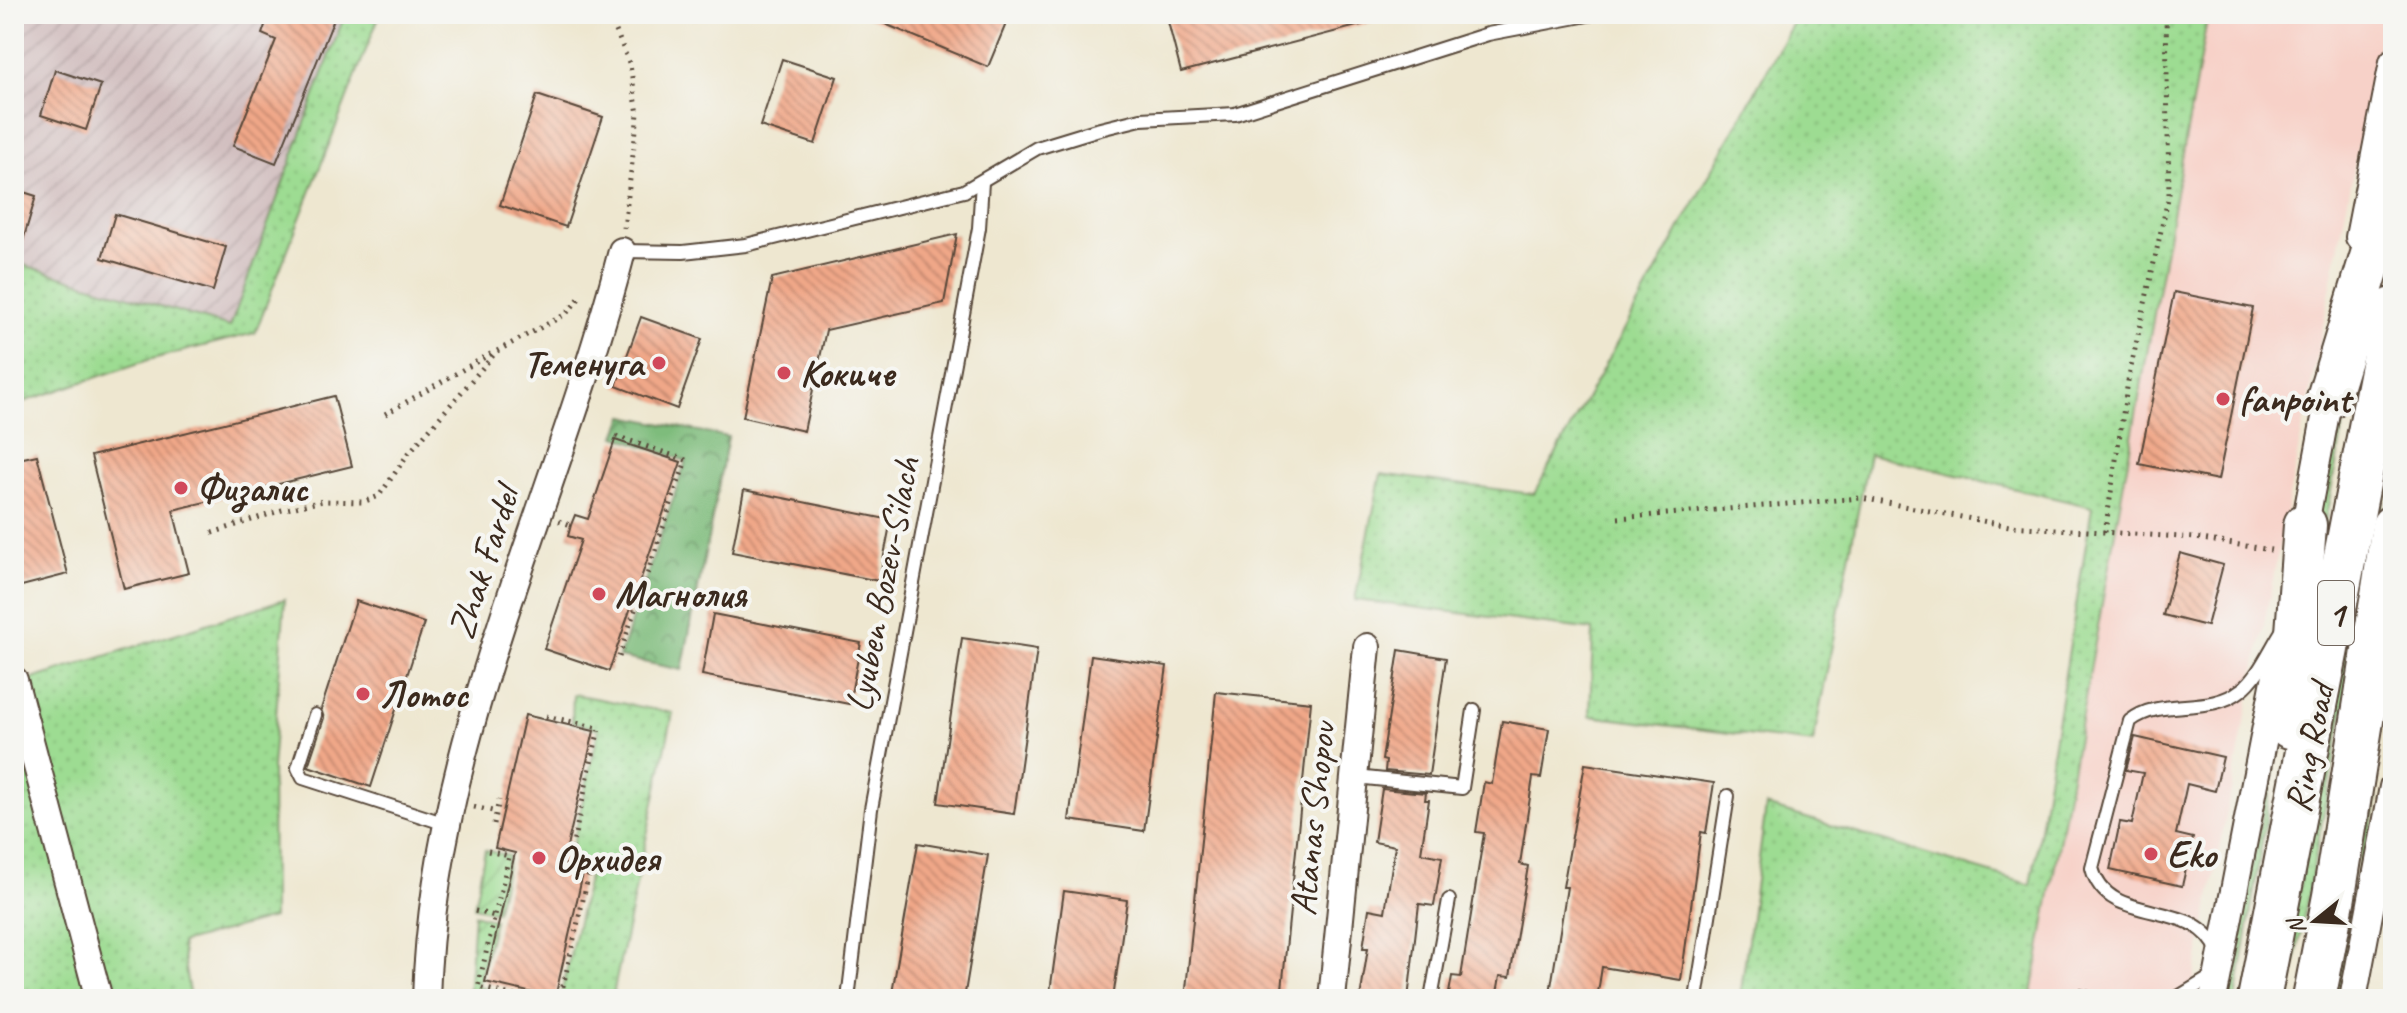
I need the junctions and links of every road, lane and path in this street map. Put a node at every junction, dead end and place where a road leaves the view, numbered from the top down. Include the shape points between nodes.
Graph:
1 (1593, 14) edge
2 (2166, 14) edge
3 (616, 31) dead end
4 (2393, 62) edge
5 (982, 182) junction
6 (2393, 186) edge
7 (622, 251) junction
8 (584, 293) dead end
9 (2393, 309) edge
10 (497, 351) junction
11 (2328, 398) junction
12 (385, 414) dead end
13 (616, 436) dead end
14 (1618, 518) dead end
15 (2393, 526) edge
16 (2105, 532) junction
17 (212, 533) dead end
18 (2302, 540) junction
19 (2285, 626) junction
20 (1367, 647) dead end
21 (619, 657) dead end
22 (14, 680) edge
23 (2393, 700) edge
24 (1474, 710) dead end
25 (315, 715) dead end
26 (546, 716) dead end
27 (1356, 777) junction
28 (2393, 787) edge
29 (1728, 796) dead end
30 (500, 804) dead end
31 (446, 824) junction
32 (494, 824) dead end
33 (488, 851) dead end
34 (2334, 896) junction
35 (1449, 900) dead end
36 (475, 911) dead end
37 (497, 915) junction
38 (2275, 916) junction
39 (2220, 965) junction
40 (518, 995) edge
41 (99, 999) edge
42 (426, 999) edge
43 (528, 999) edge
44 (560, 999) edge
45 (848, 999) edge
46 (1332, 999) edge
47 (1431, 999) edge
48 (1696, 999) edge
49 (2069, 999) edge
50 (2095, 999) edge
51 (2175, 999) edge
52 (2213, 999) edge
53 (2259, 999) edge
54 (2314, 999) edge
55 (2353, 999) edge

1 - 5 lane via 1488,34 1235,114 1141,119 1096,130 1037,148
2 - 16 path via 2169,194 2128,381
3 - 7 path via 636,90 638,114
4 - 11 street
5 - 7 lane via 948,196 746,245
5 - 45 lane, Lyuben Bozev-Silach via 977,244 871,809
6 - 11 highway
7 - 31 street, Zhak Fardel via 603,325 461,753
8 - 10 path via 566,314
9 - 38 highway, Ring Road / 1
10 - 12 path
10 - 17 path via 408,454 379,496 282,510
11 - 18 street
13 - 21 path via 686,460
14 - 16 path via 1861,498 2009,526
15 - 34 highway, Ring Road / 1
16 - 18 path
18 - 19 street
18 - 38 highway
19 - 39 street
19 - 39 lane via 2244,689 2224,701 2143,710 2130,721 2092,868 2096,884 2111,899 2200,925 2213,938
20 - 27 street, Atanas Shopov
22 - 41 street
23 - 34 highway
24 - 27 lane via 1462,788
25 - 31 lane via 298,768 303,778
26 - 44 path via 599,728 569,861 591,865
27 - 46 street, Atanas Shopov
28 - 55 street
29 - 48 lane
30 - 32 path
31 - 42 street, Zhak Fardel via 432,910
33 - 37 path via 509,856
34 - 54 highway, Ring Road / 1
35 - 47 lane
36 - 37 path
37 - 40 path via 478,987
38 - 53 highway, Ring Road / 1
39 - 51 lane
39 - 52 street
40 - 43 path
49 - 50 lane

